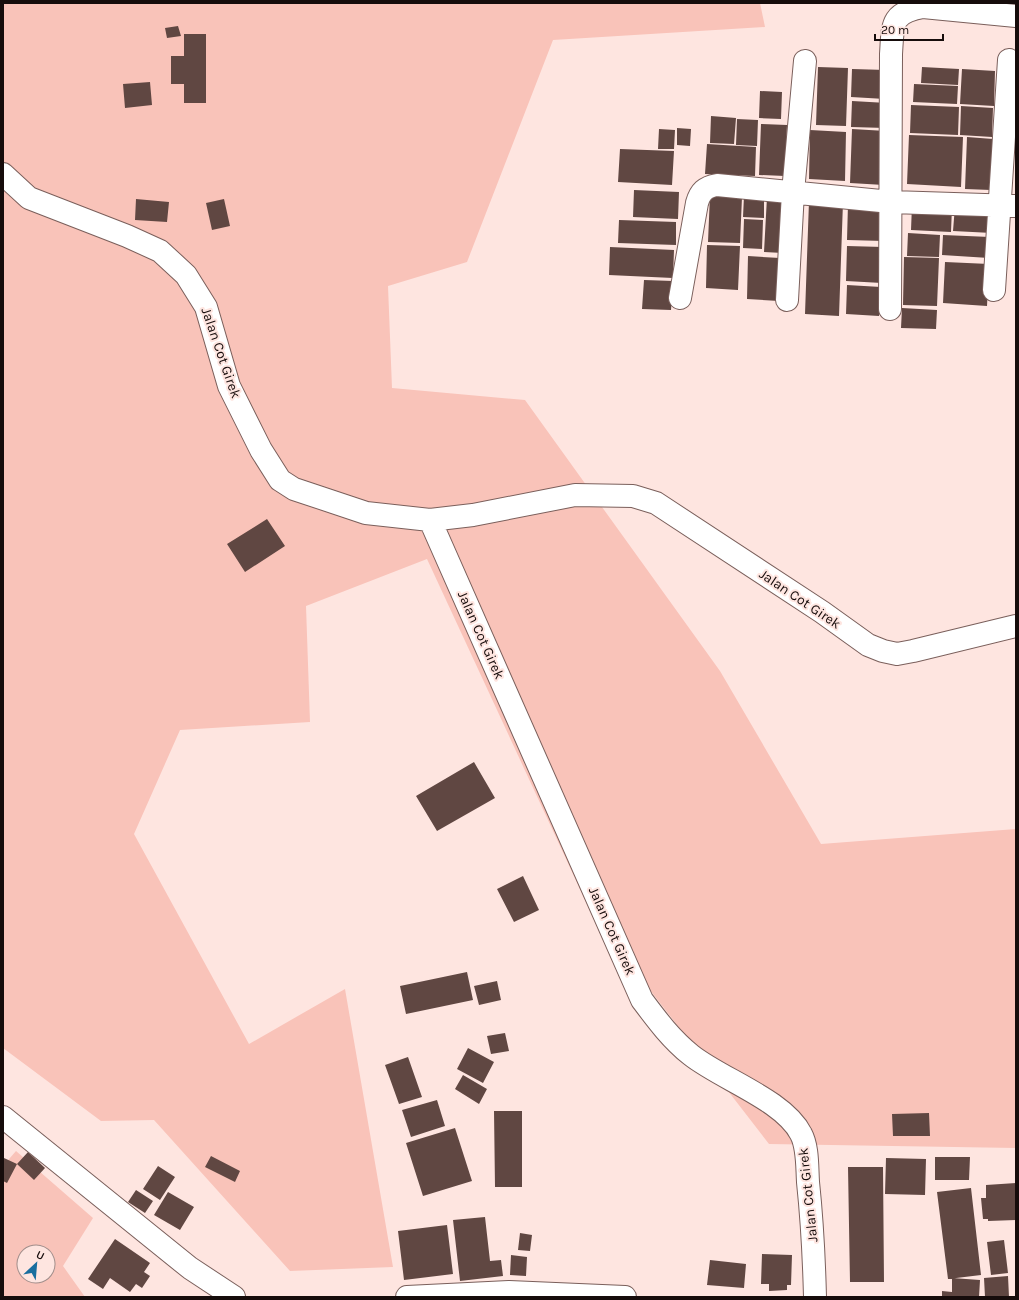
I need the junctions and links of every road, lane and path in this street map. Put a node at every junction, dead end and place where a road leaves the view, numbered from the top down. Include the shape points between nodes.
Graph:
1 (1016, 16) edge
2 (1009, 60) dead end
3 (804, 61) dead end
4 (3, 174) edge
5 (793, 192) junction
6 (891, 202) junction
7 (1008, 206) edge
8 (994, 290) dead end
9 (680, 298) dead end
10 (787, 300) dead end
11 (890, 309) dead end
12 (430, 520) junction
13 (1016, 626) edge
14 (3, 1117) edge
15 (234, 1297) edge
16 (407, 1297) edge
17 (625, 1297) edge
18 (815, 1297) edge

1 - 6 street via 923,7 908,10 895,20 891,54
2 - 7 street
3 - 5 street
4 - 12 street, Jalan Cot Girek via 29,198 160,251 186,275 206,307 230,386 260,450 280,480 294,489 366,513
5 - 6 street
5 - 9 street via 717,185 708,186 703,190 697,204
5 - 10 street
6 - 7 street
6 - 11 street
7 - 8 street
12 - 13 street, Jalan Cot Girek via 473,515 575,495 633,496 656,503 868,645 883,651 897,654 913,652
12 - 18 street, Jalan Cot Girek via 642,1000 666,1032 691,1055 772,1105 790,1118 801,1134 806,1153 814,1243
14 - 15 street via 190,1268
16 - 17 street via 509,1292

